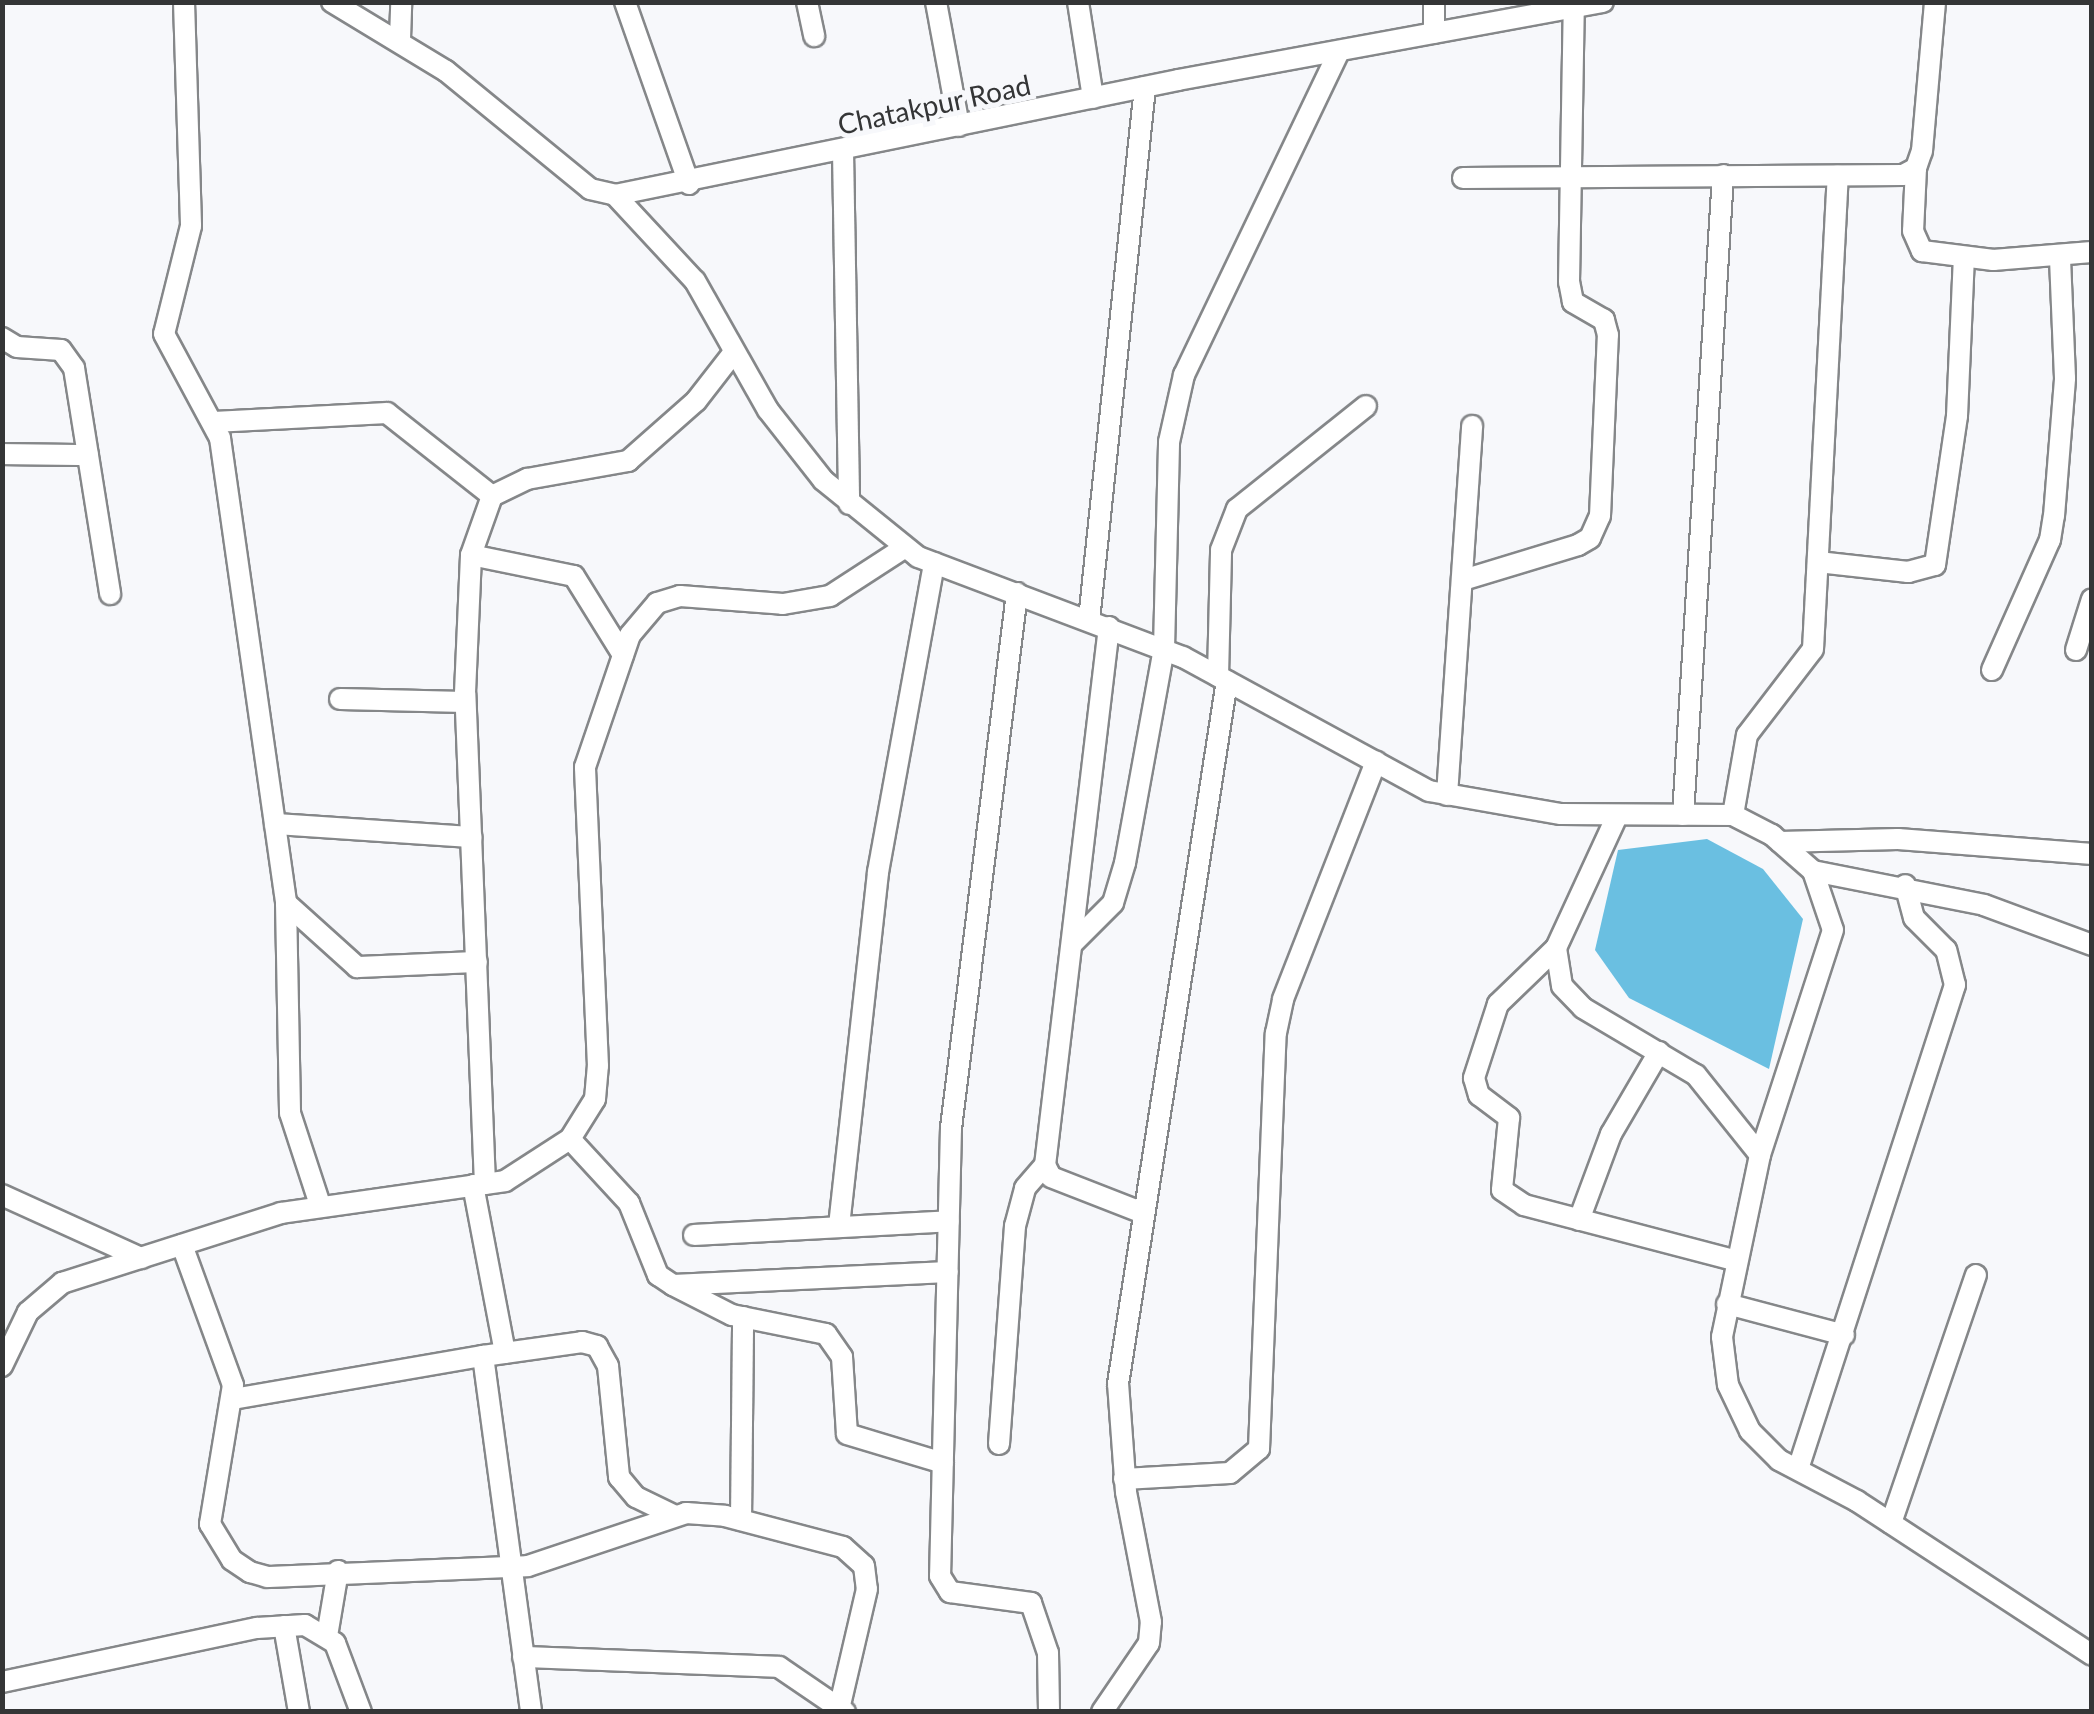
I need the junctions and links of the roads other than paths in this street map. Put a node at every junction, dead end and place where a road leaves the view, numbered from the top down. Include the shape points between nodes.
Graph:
1 (184, 2) edge
2 (332, 2) edge
3 (401, 2) edge
4 (624, 2) edge
5 (807, 2) edge
6 (936, 2) edge
7 (1078, 2) edge
8 (1434, 2) edge
9 (1603, 2) edge
10 (1935, 2) edge
11 (1574, 8) junction
12 (1434, 33) junction
13 (814, 36) dead end
14 (400, 39) junction
15 (1339, 51) junction
16 (1145, 87) junction
17 (1093, 98) junction
18 (959, 126) junction
19 (843, 151) junction
20 (1916, 168) junction
21 (1723, 175) junction
22 (1838, 176) junction
23 (1571, 177) junction
24 (1463, 178) dead end
25 (689, 184) junction
26 (615, 195) junction
27 (2092, 252) edge
28 (2060, 257) junction
29 (1964, 258) junction
30 (2, 338) edge
31 (734, 352) junction
32 (1366, 406) dead end
33 (214, 422) junction
34 (1472, 426) dead end
35 (2, 454) edge
36 (88, 455) junction
37 (492, 496) junction
38 (850, 504) junction
39 (904, 548) junction
40 (470, 556) junction
41 (1818, 562) junction
42 (934, 563) junction
43 (1463, 580) junction
44 (1017, 593) junction
45 (110, 594) dead end
46 (2092, 599) edge
47 (1099, 623) junction
48 (1164, 649) junction
49 (2076, 650) dead end
50 (623, 655) junction
51 (1992, 670) dead end
52 (1222, 678) junction
53 (340, 699) dead end
54 (465, 702) junction
55 (1376, 762) junction
56 (1447, 795) junction
57 (1734, 815) junction
58 (1617, 816) junction
59 (1683, 816) junction
60 (275, 824) junction
61 (472, 837) junction
62 (1780, 842) junction
63 (2092, 854) edge
64 (1813, 871) junction
65 (1905, 885) junction
66 (286, 903) junction
67 (1072, 944) junction
68 (2092, 945) edge
69 (1556, 948) junction
70 (478, 962) junction
71 (1659, 1052) junction
72 (570, 1139) junction
73 (1760, 1155) junction
74 (1045, 1165) junction
75 (479, 1184) junction
76 (2, 1195) edge
77 (320, 1205) junction
78 (1141, 1212) junction
79 (1580, 1220) junction
80 (949, 1221) junction
81 (840, 1226) junction
82 (694, 1235) dead end
83 (182, 1245) junction
84 (141, 1258) junction
85 (1737, 1261) junction
86 (948, 1272) junction
87 (1976, 1275) dead end
88 (673, 1285) junction
89 (1728, 1304) junction
90 (743, 1317) junction
91 (10, 1334) edge
92 (1844, 1335) junction
93 (504, 1352) junction
94 (483, 1356) junction
95 (2, 1366) edge
96 (233, 1398) junction
97 (999, 1444) dead end
98 (943, 1463) junction
99 (1798, 1469) junction
100 (1124, 1479) junction
101 (675, 1516) junction
102 (741, 1520) junction
103 (1891, 1523) junction
104 (513, 1566) junction
105 (338, 1571) junction
106 (284, 1626) junction
107 (327, 1636) junction
108 (2092, 1655) edge
109 (523, 1657) junction
110 (2, 1682) edge
111 (812, 1688) junction
112 (842, 1710) edge
113 (299, 1712) edge
114 (361, 1712) edge
115 (531, 1712) edge
116 (808, 1712) edge
117 (1049, 1712) edge
118 (1102, 1712) edge

1 - 33 street via 190,226 164,334
2 - 14 street
3 - 14 street
4 - 25 street
5 - 13 street
6 - 18 street
7 - 17 street
8 - 12 street
9 - 11 street, Chatakpur Road
10 - 20 street via 1927,125
11 - 12 street, Chatakpur Road
11 - 23 street
12 - 15 street, Chatakpur Road
14 - 26 street via 590,189
15 - 16 street, Chatakpur Road
15 - 48 street via 1191,354 1177,399 1169,442
16 - 17 street, Chatakpur Road
16 - 47 street
17 - 18 street, Chatakpur Road
18 - 19 street, Chatakpur Road
19 - 25 street, Chatakpur Road
19 - 38 street
20 - 22 street via 1888,179
20 - 29 street via 1915,242 1922,251
21 - 22 street
21 - 23 street
21 - 59 street
22 - 41 street
23 - 24 street
23 - 43 street via 1569,292 1604,320 1608,335 1600,516 1590,538 1578,545
25 - 26 street, Chatakpur Road
26 - 31 street via 695,281
27 - 28 street
28 - 29 street
28 - 51 street via 2066,378 2054,516 2050,540
29 - 41 street via 1957,416 1935,564 1908,572
30 - 36 street via 68,357
31 - 37 street via 696,401 628,461 527,479
31 - 38 street via 784,434
32 - 52 street via 1236,508 1221,550
33 - 37 street via 387,414
33 - 60 street
34 - 43 street
35 - 36 street
36 - 45 street
37 - 40 street
38 - 39 street
39 - 42 street
39 - 50 street via 854,584 805,602 706,595 657,602 644,613
40 - 50 street via 574,576
40 - 54 street
41 - 57 street via 1813,649 1747,735
42 - 44 street
42 - 81 street via 878,872
43 - 56 street
44 - 47 street
44 - 80 street via 952,1128
46 - 49 street
47 - 48 street
47 - 67 street
48 - 52 street
48 - 67 street via 1113,903
50 - 72 street via 586,767 598,1066 595,1100
52 - 55 street
52 - 78 street
53 - 54 street
54 - 61 street
55 - 56 street
55 - 100 street via 1283,999 1276,1033 1259,1449 1230,1473
56 - 58 street
57 - 59 street
57 - 62 street
58 - 59 street
58 - 69 street
60 - 61 street
60 - 66 street
61 - 70 street
62 - 63 street via 1898,839
62 - 64 street
64 - 65 street
64 - 73 street via 1833,930
65 - 68 street via 1984,905
65 - 92 street via 1914,918 1946,950 1955,985
66 - 70 street via 357,966
66 - 77 street via 290,1113
67 - 74 street
69 - 71 street via 1556,970 1572,998
69 - 79 street via 1498,1004 1474,1087 1509,1118 1502,1190 1524,1205
70 - 75 street
71 - 73 street via 1712,1088
71 - 79 street via 1612,1134
72 - 75 street via 522,1175
72 - 88 street via 628,1203 658,1274
73 - 85 street
74 - 78 street via 1051,1177
74 - 97 street via 1025,1188 1015,1226
75 - 77 street
75 - 93 street
76 - 84 street
77 - 83 street
78 - 100 street via 1118,1384
79 - 85 street
80 - 81 street
80 - 86 street
81 - 82 street
83 - 84 street
83 - 96 street
84 - 91 street via 62,1283 41,1296
85 - 89 street
86 - 88 street
86 - 98 street
87 - 103 street
88 - 90 street
89 - 92 street
89 - 99 street via 1723,1359 1739,1412 1762,1446
90 - 98 street via 836,1340 847,1434
90 - 102 street
91 - 95 street
92 - 99 street
93 - 94 street
93 - 101 street via 598,1346 608,1366 619,1477 636,1497
94 - 96 street
94 - 104 street
96 - 105 street via 208,1510 216,1538 250,1572
98 - 117 street via 942,1586 1031,1603 1048,1653
99 - 103 street
100 - 118 street via 1151,1622 1149,1643
101 - 102 street via 702,1511
101 - 104 street via 560,1558
102 - 112 street via 843,1548 864,1566 867,1589
103 - 108 street
104 - 105 street
104 - 109 street
105 - 107 street
106 - 107 street via 305,1625
106 - 110 street
106 - 113 street
107 - 114 street
109 - 111 street via 758,1664 779,1667
109 - 115 street
111 - 112 street
111 - 116 street

